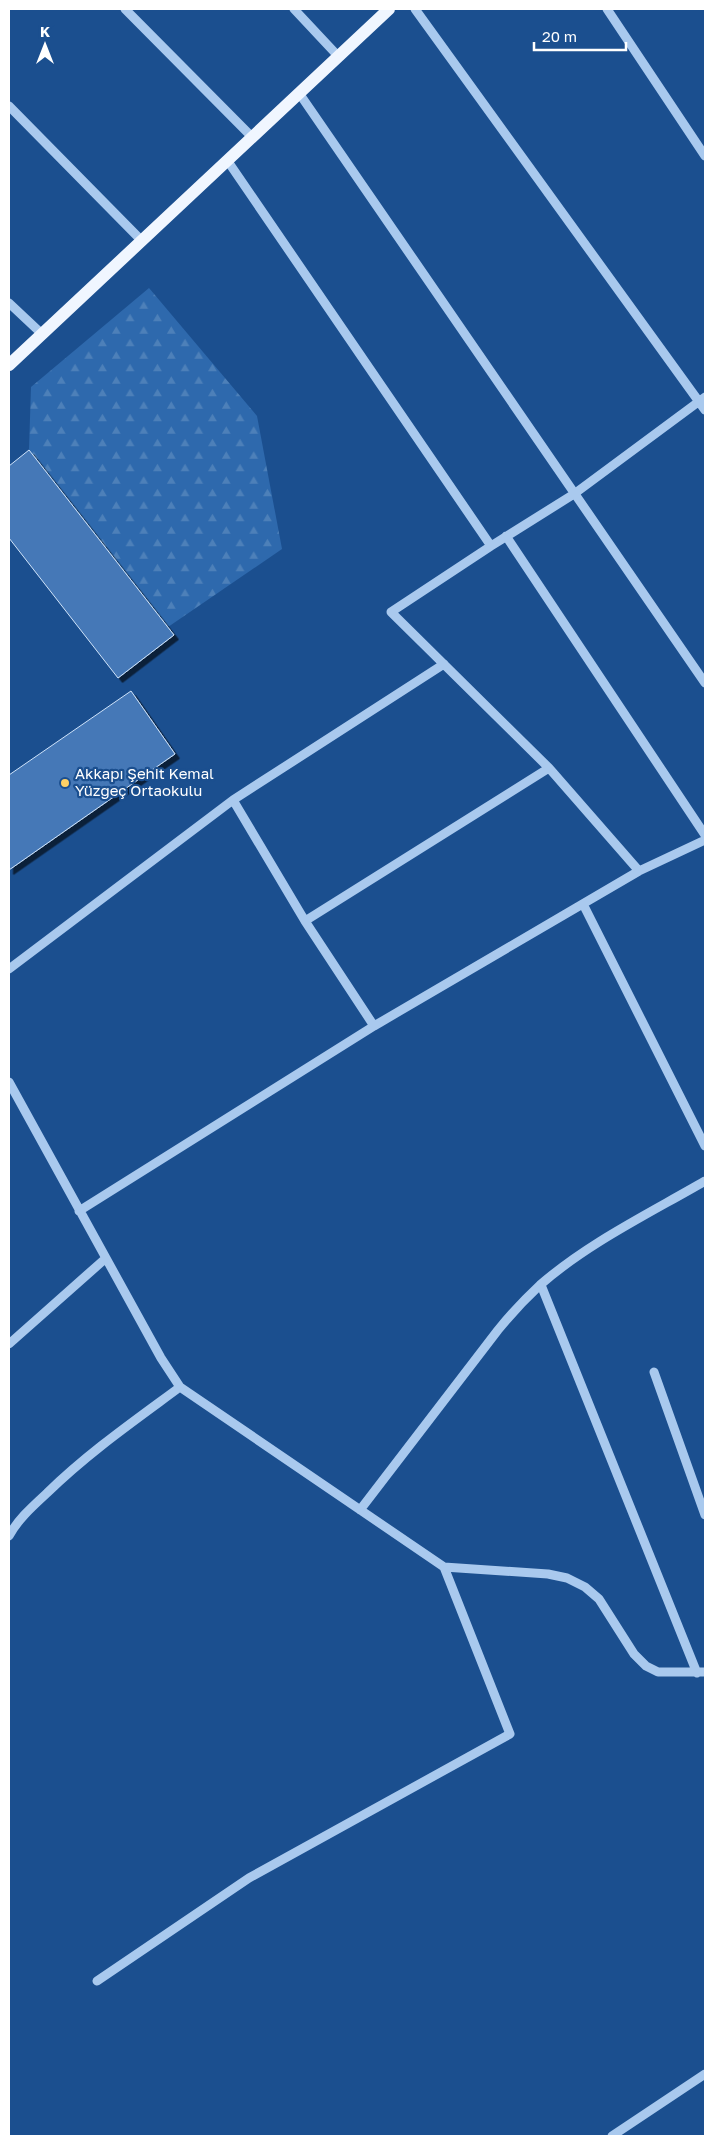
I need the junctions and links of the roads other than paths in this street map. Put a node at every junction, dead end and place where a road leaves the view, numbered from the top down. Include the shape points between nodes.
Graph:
1 (125, 9) edge
2 (294, 9) edge
3 (389, 9) edge
4 (415, 9) edge
5 (607, 9) edge
6 (338, 56) junction
7 (299, 93) junction
8 (9, 106) edge
9 (252, 137) junction
10 (705, 156) edge
11 (227, 160) junction
12 (142, 240) junction
13 (9, 303) edge
14 (42, 334) junction
15 (9, 365) edge
16 (702, 399) edge
17 (705, 410) edge
18 (574, 494) junction
19 (506, 536) junction
20 (491, 546) junction
21 (444, 664) junction
22 (705, 683) edge
23 (549, 768) junction
24 (233, 800) junction
25 (705, 835) edge
26 (705, 840) edge
27 (639, 871) junction
28 (583, 904) junction
29 (305, 922) junction
30 (9, 969) edge
31 (374, 1026) junction
32 (9, 1082) edge
33 (705, 1146) edge
34 (705, 1181) edge
35 (79, 1211) junction
36 (106, 1258) junction
37 (541, 1284) junction
38 (9, 1344) edge
39 (654, 1372) dead end
40 (180, 1387) junction
41 (360, 1510) junction
42 (705, 1515) edge
43 (9, 1536) edge
44 (444, 1567) junction
45 (701, 1672) edge
46 (96, 1981) dead end
47 (705, 2074) edge
48 (612, 2136) edge

1 - 9 street
2 - 6 street
3 - 6 main road
4 - 16 street
5 - 10 street
6 - 7 main road
7 - 9 main road
7 - 18 street
8 - 12 street
9 - 11 main road
11 - 12 main road
11 - 20 street
12 - 14 main road
13 - 14 street
14 - 15 main road
16 - 17 street
16 - 18 street
18 - 19 street
18 - 22 street
19 - 20 street
19 - 25 street
20 - 21 street via 391,612
21 - 23 street
21 - 24 street
23 - 27 street
23 - 29 street
24 - 29 street
24 - 30 street
26 - 27 street
27 - 28 street
28 - 31 street
28 - 33 street
29 - 31 street
31 - 35 street
32 - 35 street
34 - 37 street via 595,1246
35 - 36 street
36 - 38 street
36 - 40 street
37 - 41 street via 498,1330
37 - 45 street
39 - 42 street
40 - 41 street
40 - 43 street via 77,1463 34,1505
41 - 44 street
44 - 45 street via 567,1578 600,1599 634,1654 646,1666 658,1672
44 - 46 street via 510,1734 249,1878
47 - 48 street

